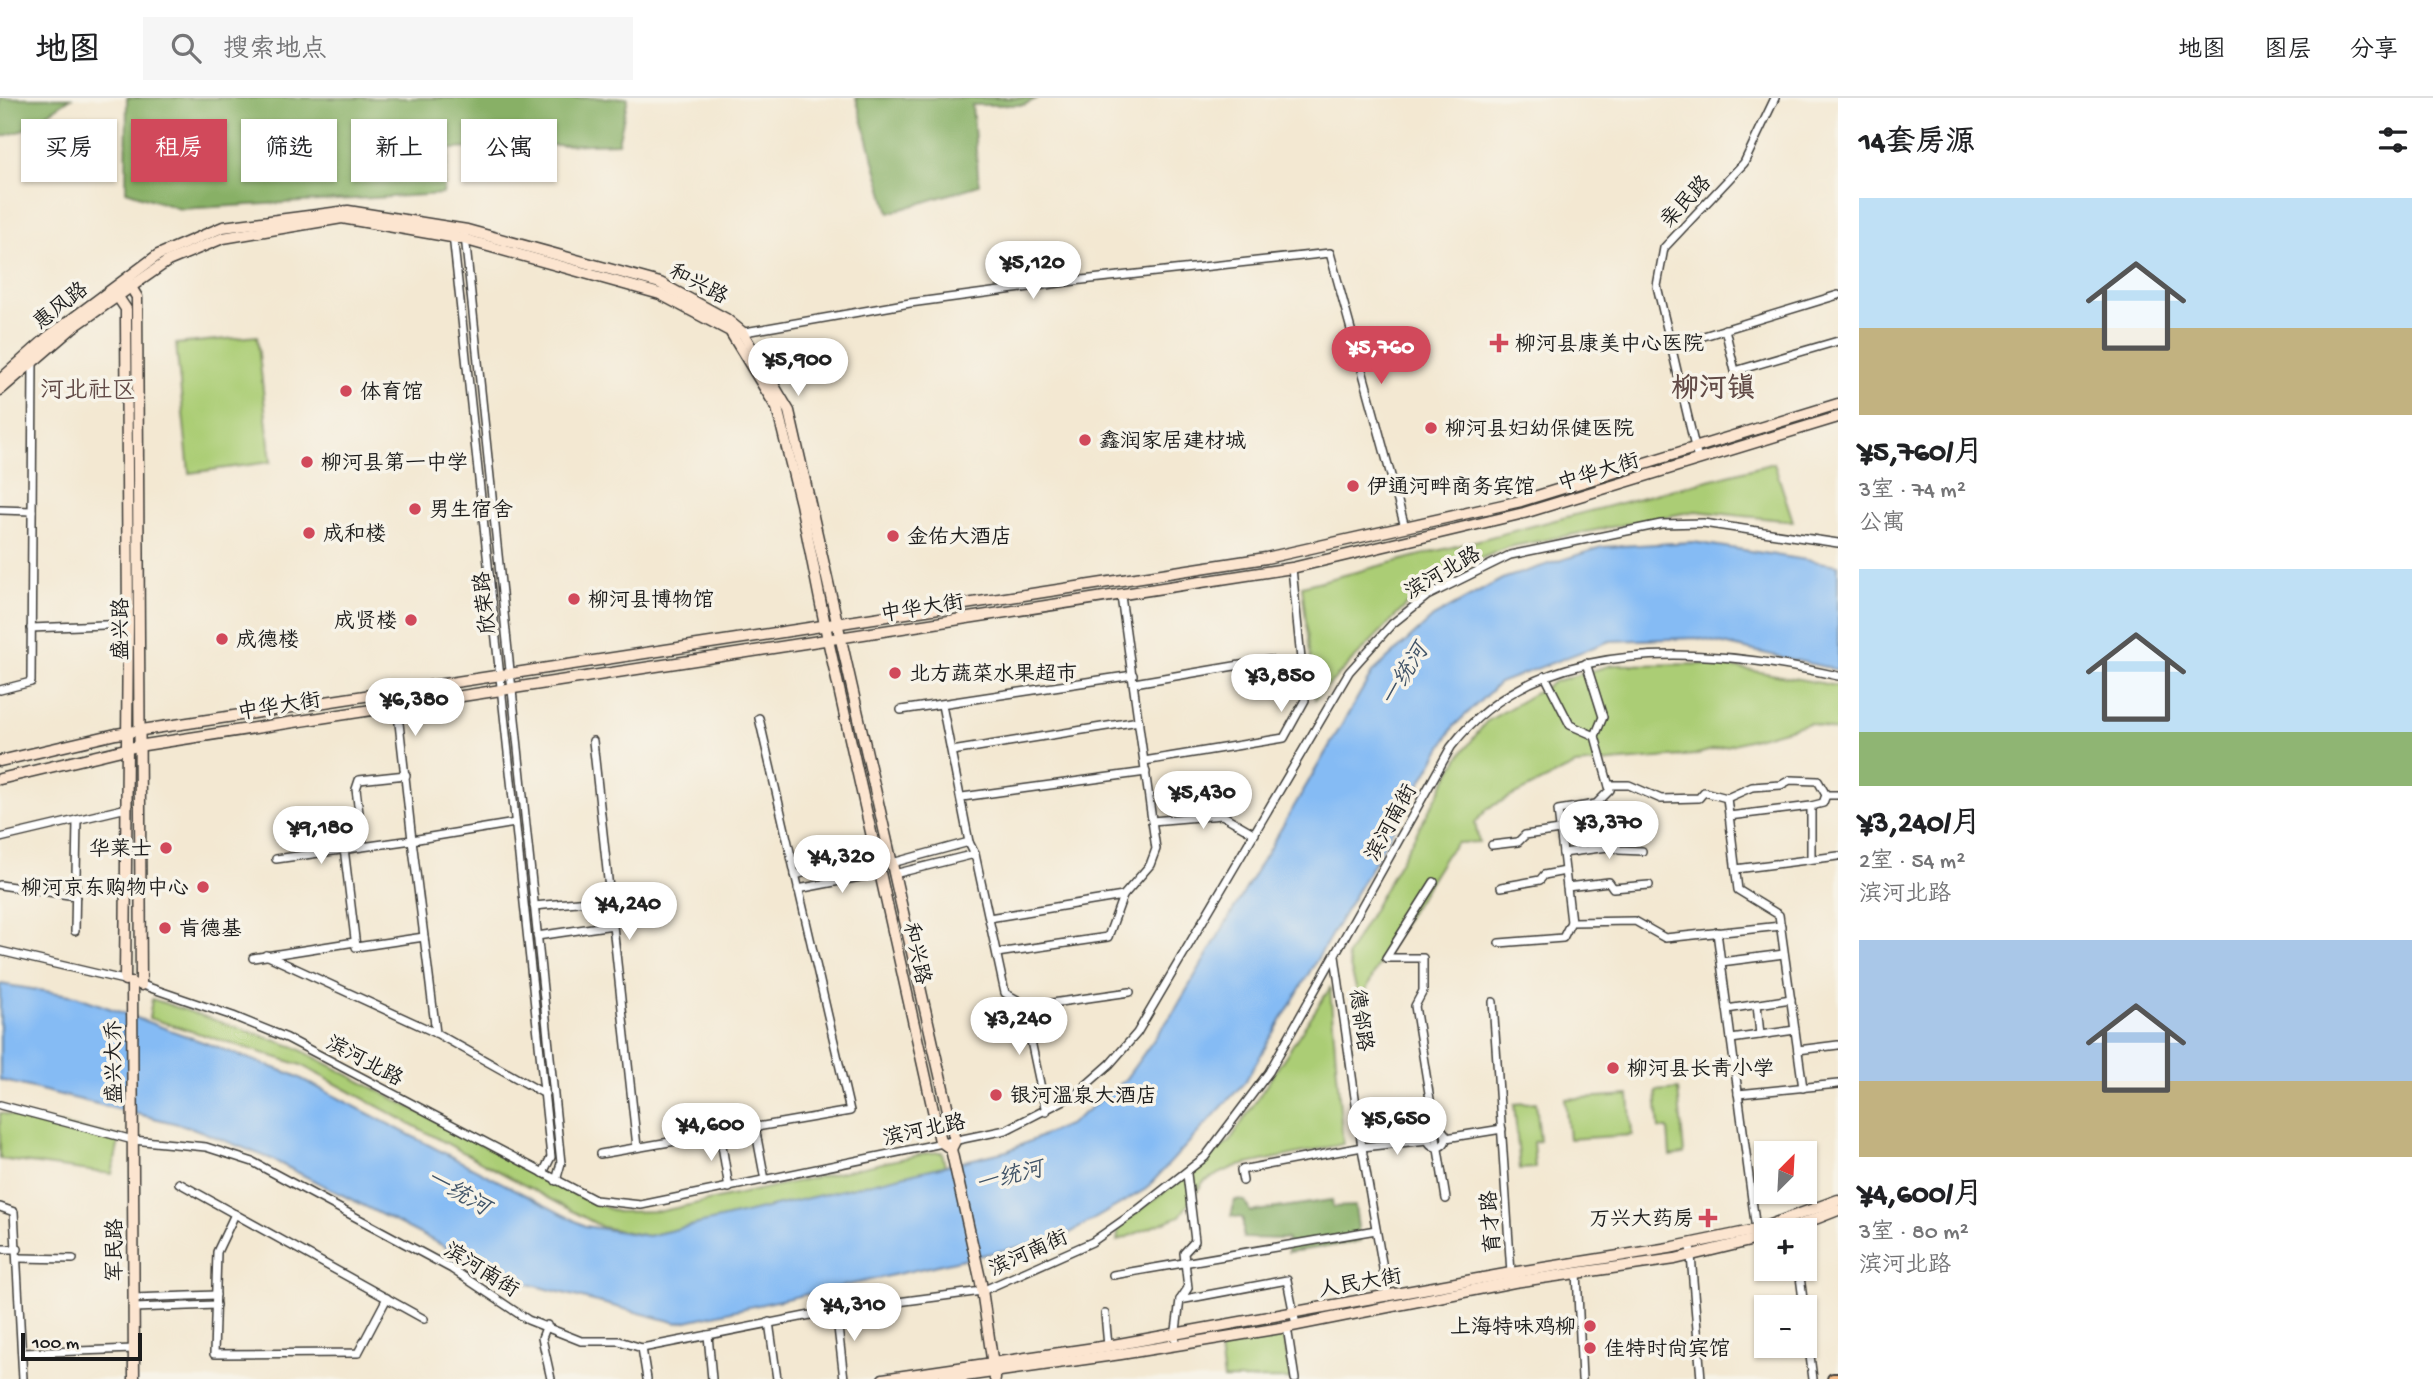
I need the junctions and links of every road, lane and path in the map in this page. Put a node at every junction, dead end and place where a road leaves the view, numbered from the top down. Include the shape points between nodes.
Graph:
1 (1774, 98) edge
2 (460, 233) junction
3 (125, 277) junction
4 (131, 287) junction
5 (115, 293) junction
6 (1838, 295) edge
7 (1725, 329) junction
8 (737, 333) junction
9 (1838, 341) edge
10 (1671, 346) junction
11 (32, 358) junction
12 (0, 380) edge
13 (0, 390) edge
14 (1838, 404) edge
15 (1838, 417) edge
16 (1695, 447) junction
17 (1698, 460) junction
18 (0, 510) edge
19 (32, 511) junction
20 (1405, 527) junction
21 (1838, 543) edge
22 (1293, 568) junction
23 (1121, 596) junction
24 (128, 624) junction
25 (837, 624) junction
26 (826, 626) junction
27 (32, 628) junction
28 (841, 637) junction
29 (828, 640) junction
30 (1270, 660) dead end
31 (1586, 663) junction
32 (505, 676) junction
33 (1545, 676) junction
34 (1838, 676) edge
35 (1133, 679) junction
36 (506, 688) junction
37 (0, 690) edge
38 (397, 705) junction
39 (942, 705) junction
40 (901, 710) dead end
41 (759, 718) dead end
42 (1139, 720) junction
43 (140, 732) junction
44 (127, 733) junction
45 (1595, 736) junction
46 (593, 741) dead end
47 (140, 745) junction
48 (127, 748) junction
49 (952, 751) junction
50 (0, 761) edge
51 (1144, 761) junction
52 (1146, 772) junction
53 (406, 775) junction
54 (0, 779) edge
55 (1609, 785) junction
56 (1826, 795) junction
57 (1838, 795) edge
58 (962, 797) junction
59 (1727, 798) junction
60 (1811, 806) junction
61 (127, 808) junction
62 (1729, 816) junction
63 (77, 820) junction
64 (1152, 821) junction
65 (515, 823) junction
66 (1560, 830) junction
67 (1255, 834) junction
68 (1648, 835) dead end
69 (0, 838) edge
70 (412, 840) junction
71 (969, 842) junction
72 (362, 845) junction
73 (1492, 845) dead end
74 (1615, 845) junction
75 (875, 847) junction
76 (344, 848) junction
77 (1642, 851) dead end
78 (1563, 853) junction
79 (975, 854) junction
80 (1838, 856) edge
81 (1811, 858) junction
82 (276, 859) dead end
83 (893, 868) junction
84 (1736, 869) junction
85 (1565, 872) junction
86 (881, 873) junction
87 (795, 875) junction
88 (1434, 882) dead end
89 (1649, 885) dead end
90 (0, 886) edge
91 (1501, 887) dead end
92 (1567, 887) junction
93 (799, 889) junction
94 (76, 896) junction
95 (1123, 896) junction
96 (610, 899) junction
97 (534, 906) junction
98 (989, 918) junction
99 (1571, 922) junction
100 (613, 925) junction
101 (1781, 926) junction
102 (75, 931) dead end
103 (1717, 932) junction
104 (537, 936) junction
105 (424, 937) junction
106 (355, 942) junction
107 (1499, 943) dead end
108 (0, 951) edge
109 (996, 953) junction
110 (1784, 954) junction
111 (267, 955) junction
112 (1335, 955) junction
113 (253, 958) dead end
114 (1721, 962) junction
115 (133, 983) junction
116 (1130, 992) dead end
117 (1791, 999) junction
118 (1493, 1002) dead end
119 (1757, 1004) junction
120 (1024, 1007) junction
121 (1727, 1009) junction
122 (1795, 1030) junction
123 (436, 1033) junction
124 (1760, 1035) junction
125 (1731, 1040) junction
126 (1838, 1045) edge
127 (1798, 1050) junction
128 (1838, 1083) edge
129 (1803, 1088) junction
130 (545, 1094) junction
131 (1738, 1094) junction
132 (0, 1105) edge
133 (1045, 1112) junction
134 (134, 1121) joint
135 (755, 1127) junction
136 (1435, 1129) junction
137 (1502, 1129) junction
138 (720, 1133) junction
139 (1446, 1138) junction
140 (133, 1140) junction
141 (1428, 1140) junction
142 (949, 1144) junction
143 (638, 1147) junction
144 (1362, 1147) junction
145 (1438, 1147) junction
146 (600, 1154) dead end
147 (543, 1174) junction
148 (1187, 1174) dead end
149 (765, 1180) junction
150 (556, 1181) junction
151 (1243, 1181) dead end
152 (179, 1183) dead end
153 (729, 1188) junction
154 (1446, 1199) dead end
155 (1838, 1200) edge
156 (0, 1207) edge
157 (1838, 1210) edge
158 (235, 1214) junction
159 (1754, 1218) edge
160 (1789, 1218) edge
161 (1817, 1218) edge
162 (1377, 1230) junction
163 (1754, 1230) edge
164 (1754, 1240) edge
165 (1690, 1243) junction
166 (0, 1249) edge
167 (18, 1249) junction
168 (1691, 1256) junction
169 (18, 1258) junction
170 (73, 1259) dead end
171 (1185, 1262) junction
172 (1577, 1272) junction
173 (1511, 1273) junction
174 (1113, 1275) dead end
175 (982, 1287) junction
176 (216, 1295) junction
177 (1388, 1297) junction
178 (387, 1298) junction
179 (1180, 1300) junction
180 (133, 1303) junction
181 (216, 1306) junction
182 (836, 1310) junction
183 (1295, 1313) junction
184 (1105, 1314) dead end
185 (424, 1319) dead end
186 (769, 1322) junction
187 (547, 1325) junction
188 (1292, 1326) junction
189 (708, 1335) junction
190 (1175, 1340) junction
191 (1108, 1346) junction
192 (642, 1348) junction
193 (134, 1349) junction
194 (22, 1353) junction
195 (1810, 1358) edge
196 (994, 1371) edge
197 (23, 1379) edge
198 (134, 1379) edge
199 (551, 1379) edge
200 (647, 1379) edge
201 (712, 1379) edge
202 (777, 1379) edge
203 (844, 1379) edge
204 (883, 1379) edge
205 (943, 1379) edge
206 (1295, 1379) edge
207 (1582, 1379) edge
208 (1701, 1379) edge
209 (1813, 1379) edge

1 - 10 street, 亲民路 via 1744,163 1664,248 1657,286
2 - 3 street, 和兴路 via 348,211 223,227 158,255
2 - 4 street, 和兴路 via 342,218 223,238 167,261
2 - 8 street, 和兴路 via 660,294
2 - 32 street, 欣荣路
3 - 4 street, 盛兴路
3 - 5 street, 和兴路
4 - 5 street, 和兴路
4 - 43 street, 盛兴路 via 137,297
5 - 11 street
5 - 24 street, 盛兴路 via 126,309
6 - 7 street
7 - 9 street via 1735,371
7 - 10 street
8 - 20 street via 910,303 1330,253
8 - 25 street, 和兴路 via 789,411
8 - 26 street, 和兴路 via 778,408
10 - 16 street, 亲民路
11 - 12 street, 惠风路
11 - 13 street
11 - 19 street
14 - 16 street, 中华大街
15 - 17 street, 中华大街
16 - 17 street, 亲民路
16 - 20 street, 中华大街 via 1521,502
17 - 22 street, 中华大街 via 1524,513
18 - 19 street
19 - 27 street
20 - 25 street, 中华大街 via 1266,558
21 - 67 street, 滨河北路 via 1703,523 1661,524 1510,555 1466,574 1427,596 1392,624 1349,672
22 - 23 street, 中华大街
22 - 51 street via 1305,700 1284,738
23 - 28 street, 中华大街
23 - 35 street
24 - 27 street
24 - 44 street, 盛兴路
25 - 26 street, 中华大街
25 - 28 street, 和兴路
26 - 29 street, 和兴路
26 - 32 street, 中华大街
27 - 37 street via 32,682
28 - 29 street, 中华大街
28 - 83 street, 和兴路
29 - 36 street, 中华大街
29 - 75 street, 和兴路
30 - 35 street
31 - 33 street, 滨河南街
31 - 34 street, 滨河南街 via 1613,658 1710,658
31 - 45 street via 1602,717
32 - 36 street, 欣荣路
32 - 43 street, 中华大街
33 - 45 street via 1570,725
33 - 112 street, 滨河南街 via 1499,700 1451,747
35 - 39 street
35 - 42 street
36 - 38 street, 中华大街
36 - 65 street, 欣荣路
36 - 97 street, 欣荣路
38 - 47 street, 中华大街
38 - 53 street
39 - 40 street
39 - 49 street
41 - 87 street
42 - 49 street
42 - 51 street
43 - 44 street, 中华大街
43 - 47 street, 盛兴路
44 - 48 street, 盛兴路
44 - 50 street, 中华大街
45 - 55 street
46 - 96 street
47 - 48 street, 中华大街
47 - 115 street, 盛兴路
48 - 54 street, 中华大街
48 - 61 street, 盛兴路
49 - 58 street
51 - 52 street
52 - 58 street
52 - 64 street
53 - 70 street
53 - 72 street via 359,780
55 - 59 street via 1629,785 1661,799 1699,798 1704,792
55 - 66 street via 1610,790 1596,804 1558,810
56 - 57 street
56 - 59 street via 1818,781 1790,779
56 - 60 street via 1822,803
58 - 71 street
59 - 62 street
60 - 62 street
60 - 81 street
61 - 63 street
61 - 115 street, 盛兴路
62 - 84 street
63 - 69 street
63 - 94 street
64 - 67 street via 1222,815
64 - 95 street via 1156,849 1150,865
65 - 70 street
65 - 130 street, 欣荣路
66 - 73 street
66 - 78 street
67 - 133 street, 滨河北路 via 1137,1033 1076,1094
68 - 74 street via 1616,838
70 - 72 street
70 - 105 street
71 - 79 street
71 - 83 street
72 - 76 street
74 - 77 street via 1619,850
74 - 78 street
75 - 86 street, 和兴路
75 - 87 street via 851,861
76 - 82 street
76 - 106 street
78 - 85 street
79 - 83 street
79 - 98 street
80 - 81 street
81 - 84 street
83 - 142 street, 和兴路
84 - 101 street via 1738,890 1779,915
85 - 91 street
85 - 92 street
86 - 93 street
86 - 142 street, 和兴路
87 - 93 street
88 - 136 street via 1385,958 1423,958 1423,991 1415,1006
89 - 92 street via 1612,888 1609,882
90 - 94 street
92 - 99 street
93 - 135 street via 850,1111
94 - 102 street
95 - 98 street
95 - 109 street via 1108,937
96 - 97 street
96 - 100 street
97 - 104 street, 欣荣路
98 - 109 street
99 - 103 street via 1635,921 1665,938
99 - 107 street via 1563,938
100 - 104 street
100 - 143 street
101 - 103 street
101 - 110 street
103 - 114 street
104 - 150 street, 欣荣路 via 561,1163
105 - 106 street via 356,947
105 - 123 street
106 - 111 street
108 - 115 street, 滨河北路
109 - 120 street via 1005,993
110 - 114 street
110 - 117 street
111 - 113 street
111 - 123 street
112 - 144 street, 德邻路
112 - 175 street, 滨河南街 via 1269,1072 1205,1157 1092,1242
114 - 121 street
115 - 134 street, 盛兴大乔
115 - 147 street, 滨河北路 via 287,1038
116 - 120 street
117 - 119 street
117 - 122 street
118 - 137 street, 育才路
119 - 121 street
119 - 124 street
120 - 133 street
121 - 125 street
122 - 124 street
122 - 127 street
123 - 130 street
124 - 125 street
125 - 131 street
126 - 127 street
127 - 129 street
128 - 129 street
129 - 131 street
130 - 147 street, 欣荣路 via 551,1157
131 - 159 street
132 - 140 street, 滨河南街
133 - 142 street, 滨河北路 via 1006,1130
134 - 140 street, 军民路
135 - 138 street
135 - 149 street
136 - 139 street
136 - 141 street
136 - 145 street
137 - 139 street
137 - 173 street, 育才路
138 - 143 street
138 - 153 street
139 - 145 street
140 - 180 street, 军民路
140 - 187 street, 滨河南街 via 206,1147 253,1162 452,1269 528,1320
141 - 144 street
141 - 145 street
142 - 149 street, 滨河北路
142 - 175 street
143 - 146 street
144 - 151 street via 1241,1170
144 - 162 street, 德邻路
145 - 154 street
147 - 150 street, 滨河北路
148 - 171 street via 1195,1241 1184,1253
149 - 153 street, 滨河北路
150 - 153 street, 滨河北路 via 595,1200 641,1205
152 - 158 street
155 - 160 street, 人民大街
156 - 167 street via 14,1212
157 - 161 street
158 - 176 street via 217,1252
158 - 178 street
162 - 171 street
162 - 177 street, 德邻路
163 - 165 street, 人民大街
164 - 168 street, 人民大街
165 - 168 street
165 - 173 street, 人民大街
166 - 167 street
167 - 169 street
168 - 172 street, 人民大街
168 - 208 street
169 - 170 street
169 - 194 street
171 - 174 street
171 - 179 street via 1188,1288
172 - 188 street, 人民大街
172 - 207 street
173 - 177 street, 人民大街
175 - 182 street, 滨河南街
175 - 196 street
176 - 180 street
176 - 181 street
177 - 183 street, 人民大街
178 - 181 street via 358,1353 214,1354
178 - 185 street
179 - 183 street via 1287,1280
179 - 190 street
180 - 181 street
180 - 193 street, 军民路
182 - 186 street, 滨河南街
182 - 203 street
183 - 188 street
183 - 190 street, 人民大街
184 - 191 street
186 - 189 street, 滨河南街
186 - 202 street
187 - 192 street, 滨河南街 via 581,1340 619,1341
187 - 199 street via 542,1338
188 - 190 street, 人民大街
188 - 206 street
189 - 192 street, 滨河南街
189 - 201 street
190 - 191 street, 人民大街
190 - 196 street, 人民大街
191 - 196 street, 人民大街
192 - 200 street
193 - 194 street
193 - 198 street, 军民路
194 - 197 street
195 - 209 street
196 - 204 street, 人民大街
196 - 205 street, 人民大街

